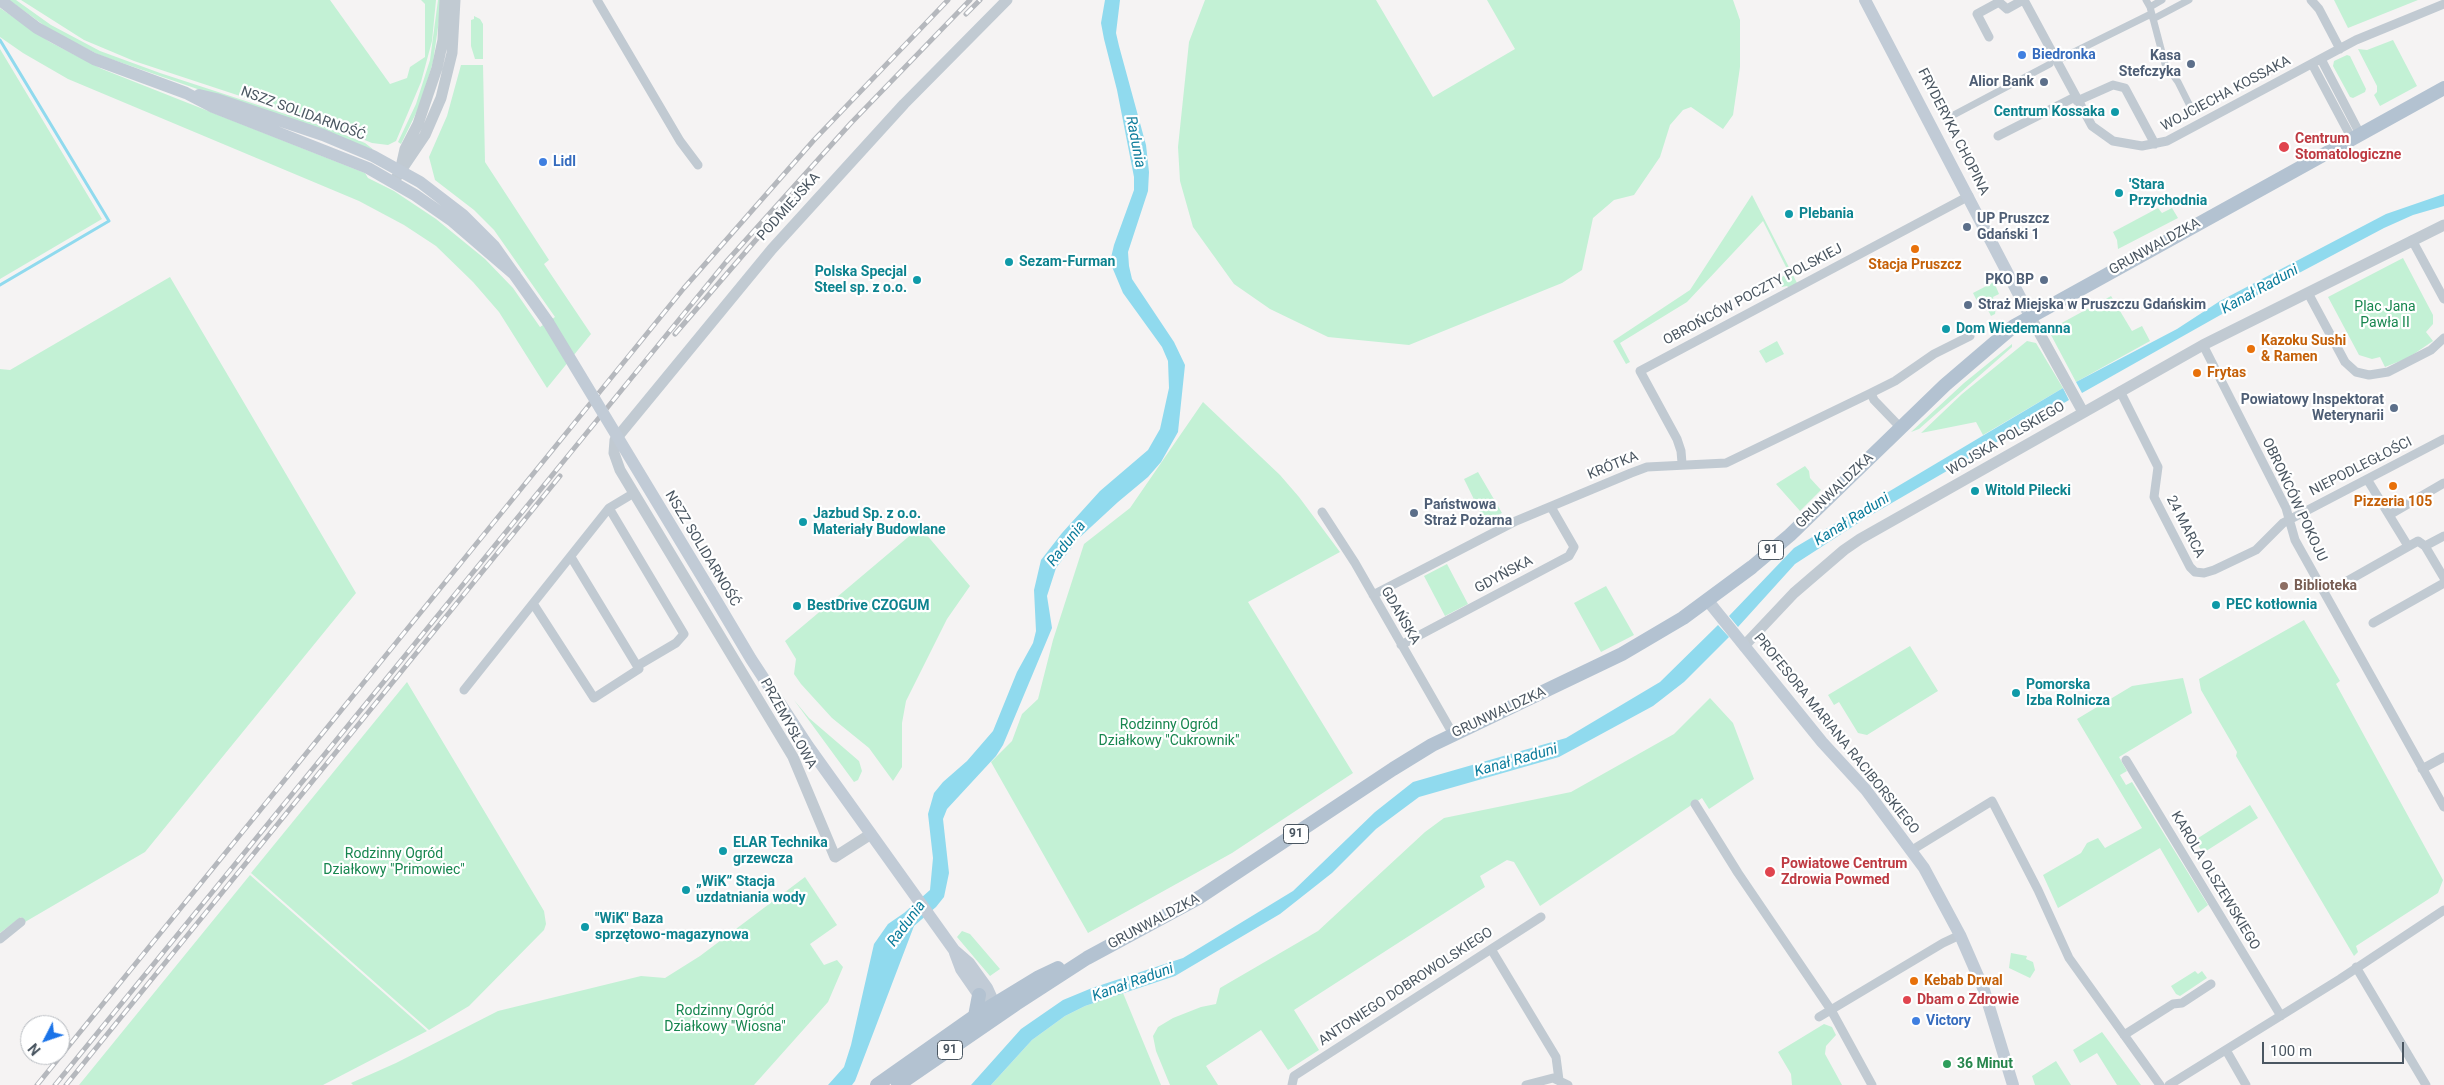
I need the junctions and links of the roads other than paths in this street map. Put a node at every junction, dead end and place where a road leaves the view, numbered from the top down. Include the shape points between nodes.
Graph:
1 (0, 0) edge
2 (445, 0) edge
3 (455, 0) edge
4 (597, 0) edge
5 (1007, 0) edge
6 (1865, 0) edge
7 (2023, 0) edge
8 (2146, 0) edge
9 (2162, 0) edge
10 (2189, 0) edge
11 (2310, 0) edge
12 (2444, 4) edge
13 (2151, 13) junction
14 (1989, 37) dead end
15 (2340, 49) junction
16 (2062, 58) dead end
17 (2321, 59) junction
18 (2050, 64) dead end
19 (2312, 64) junction
20 (2444, 88) edge
21 (2076, 99) junction
22 (2193, 112) dead end
23 (1946, 119) dead end
24 (1998, 136) dead end
25 (2356, 136) junction
26 (2155, 144) junction
27 (698, 165) dead end
28 (397, 176) junction
29 (1969, 196) junction
30 (2444, 225) edge
31 (2412, 240) junction
32 (2308, 293) junction
33 (2444, 299) edge
34 (2030, 316) junction
35 (1970, 336) dead end
36 (2444, 338) edge
37 (2203, 345) junction
38 (2120, 391) junction
39 (1871, 393) junction
40 (2083, 412) junction
41 (1900, 427) junction
42 (2444, 439) edge
43 (614, 450) joint
44 (1682, 463) junction
45 (2367, 479) junction
46 (2444, 484) edge
47 (634, 493) junction
48 (1551, 507) junction
49 (610, 508) junction
50 (1322, 512) dead end
51 (2389, 515) junction
52 (2290, 520) junction
53 (2444, 536) edge
54 (2408, 546) junction
55 (2425, 546) junction
56 (572, 557) junction
57 (2444, 578) edge
58 (2444, 583) edge
59 (2342, 584) dead end
60 (1373, 595) junction
61 (1708, 601) junction
62 (534, 605) junction
63 (2373, 624) dead end
64 (1400, 645) junction
65 (1744, 646) junction
66 (637, 666) junction
67 (464, 690) dead end
68 (1453, 734) junction
69 (2444, 757) edge
70 (2126, 760) dead end
71 (2422, 769) junction
72 (1695, 804) dead end
73 (2444, 807) edge
74 (871, 834) junction
75 (1912, 850) junction
76 (2444, 910) edge
77 (1541, 917) dead end
78 (21, 922) dead end
79 (1960, 935) junction
80 (0, 939) edge
81 (1490, 948) junction
82 (954, 950) junction
83 (2356, 967) junction
84 (2211, 984) dead end
85 (979, 995) junction
86 (997, 1010) junction
87 (1832, 1010) junction
88 (2282, 1016) junction
89 (974, 1017) junction
90 (1819, 1017) dead end
91 (2124, 1036) junction
92 (2226, 1050) junction
93 (1559, 1080) junction
94 (877, 1085) edge
95 (898, 1085) edge
96 (1292, 1085) edge
97 (1526, 1085) edge
98 (1568, 1085) edge
99 (1872, 1085) edge
100 (2013, 1085) edge
101 (2160, 1085) edge
102 (2169, 1085) edge
103 (2246, 1085) edge
104 (2426, 1085) edge

1 - 28 main road, NSZZ SOLIDARNOŚĆ via 37,28 114,67
2 - 28 street via 443,40 437,68
3 - 28 street via 452,53 441,98 425,135
4 - 27 street via 680,142
5 - 43 street, PODMIEJSKA via 898,110 772,249 621,430
6 - 29 main road, FRYDERYKA CHOPINA
7 - 14 street via 2007,8 1999,2 1977,14
7 - 21 street, WOJCIECHA KOSSAKA
8 - 13 street
9 - 13 street
10 - 13 street
11 - 15 street via 2319,9
12 - 15 street, WOJCIECHA KOSSAKA via 2377,30
13 - 16 street
13 - 22 street via 2165,64
15 - 17 street, WOJCIECHA KOSSAKA
17 - 19 street, WOJCIECHA KOSSAKA
17 - 25 street
18 - 23 street
19 - 25 street, WOJCIECHA KOSSAKA
19 - 26 street, WOJCIECHA KOSSAKA via 2171,139
20 - 25 main road, GRUNWALDZKA / 91
21 - 24 street
21 - 26 street, WOJCIECHA KOSSAKA via 2092,126 2108,138 2128,145
21 - 26 street via 2112,85 2125,88
25 - 34 main road, GRUNWALDZKA / 91
28 - 74 main road, NSZZ SOLIDARNOŚĆ, bridge via 432,190 469,220 515,275 548,322 776,699
29 - 34 main road, FRYDERYKA CHOPINA
29 - 44 street, OBROŃCÓW POCZTY POLSKIEJ via 1640,371 1677,439
30 - 31 street, WOJSKA POLSKIEGO
31 - 32 street, WOJSKA POLSKIEGO
31 - 33 street
32 - 36 street via 2345,362 2356,372 2370,375 2393,370 2431,350
32 - 37 street, WOJSKA POLSKIEGO
34 - 40 street, FRYDERYKA CHOPINA
34 - 41 main road, GRUNWALDZKA / 91 via 1965,366
35 - 39 street, KRÓTKA
37 - 38 street, WOJSKA POLSKIEGO
37 - 52 street, OBROŃCÓW POKOJU
38 - 40 street, WOJSKA POLSKIEGO
38 - 52 street, 24 MARCA via 2159,470 2154,496 2195,572 2214,570 2256,550 2278,527
39 - 41 street
39 - 44 street, KRÓTKA via 1726,462
40 - 65 street, WOJSKA POLSKIEGO via 1844,550 1794,593
41 - 61 main road, GRUNWALDZKA / 91 via 1790,534
42 - 45 street, NIEPODLEGŁOŚCI
43 - 47 street, PRZEMYSŁOWA via 615,461
44 - 48 street, KRÓTKA via 1647,467
45 - 51 street
45 - 52 street, NIEPODLEGŁOŚCI
46 - 51 street
47 - 49 street
47 - 74 street, PRZEMYSŁOWA via 792,757 835,857
48 - 60 street, KRÓTKA via 1462,547
48 - 64 street, GDYŃSKA via 1574,547 1569,556
49 - 56 street
49 - 66 street via 684,634 676,643
50 - 60 street, GDAŃSKA
51 - 54 street
52 - 71 street, OBROŃCÓW POKOJU via 2296,540
53 - 55 street
54 - 55 street via 2418,541
54 - 59 street
55 - 57 street
56 - 62 street
56 - 66 street
58 - 63 street
60 - 64 street, GDAŃSKA
61 - 65 main road, PROFESORA MARIANA RACIBORSKIEGO
61 - 68 main road, GRUNWALDZKA / 91 via 1622,654
62 - 66 street via 594,698 639,670
62 - 67 street
64 - 68 street, GDAŃSKA
65 - 75 main road, PROFESORA MARIANA RACIBORSKIEGO via 1822,742 1866,790
68 - 86 main road, GRUNWALDZKA / 91 via 1393,769 1200,897 1087,958 1039,977
69 - 71 street
70 - 88 street, KAROLA OLSZEWSKIEGO
71 - 73 street, OBROŃCÓW POKOJU
72 - 87 street via 1742,880
74 - 82 main road
75 - 79 main road, PROFESORA MARIANA RACIBORSKIEGO
75 - 91 street via 1992,801 2063,946
76 - 83 street
77 - 81 street, ANTONIEGO DOBROWOLSKIEGO
78 - 80 street
79 - 87 street via 1943,942
79 - 100 main road, PROFESORA MARIANA RACIBORSKIEGO via 1984,990
81 - 93 street via 1556,1057
81 - 96 street, ANTONIEGO DOBROWOLSKIEGO via 1294,1076
82 - 85 main road via 961,969
82 - 86 main road via 969,963
83 - 88 street
83 - 104 street
84 - 91 street
85 - 86 main road
85 - 89 main road
86 - 89 main road, GRUNWALDZKA / 91
86 - 95 main road, GRUNWALDZKA / 91
87 - 90 street
87 - 99 street
88 - 92 street
89 - 94 main road, GRUNWALDZKA / 91
91 - 101 street
92 - 102 street
92 - 103 street
93 - 97 street via 1546,1079
93 - 98 street

